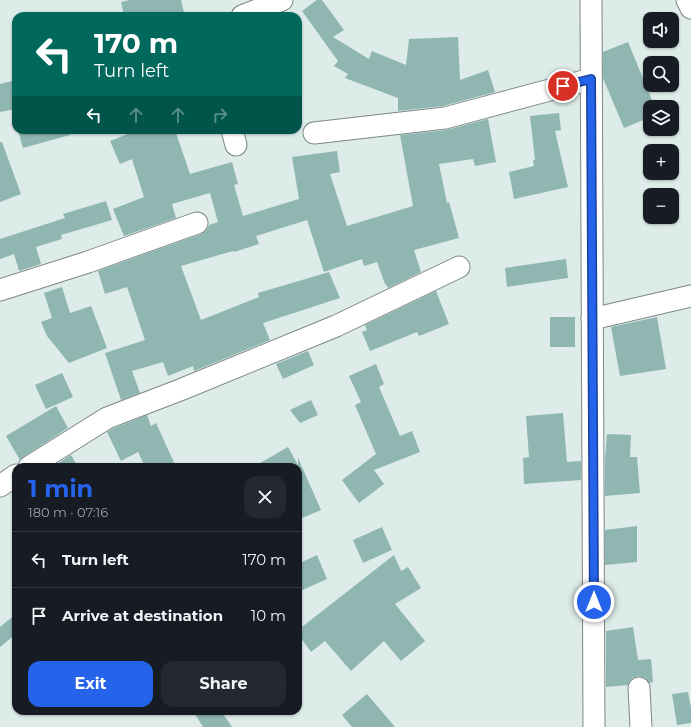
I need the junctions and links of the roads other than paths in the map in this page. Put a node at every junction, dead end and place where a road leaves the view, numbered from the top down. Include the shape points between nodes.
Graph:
1 (282, 0) edge
2 (591, 0) edge
3 (687, 0) edge
4 (691, 8) edge
5 (252, 12) edge
6 (591, 79) junction
7 (314, 133) dead end
8 (197, 223) dead end
9 (458, 267) dead end
10 (0, 290) edge
11 (691, 296) edge
12 (592, 319) junction
13 (35, 463) edge
14 (12, 478) edge
15 (0, 486) edge
16 (639, 688) dead end
17 (594, 727) edge
18 (641, 727) edge

1 - 5 street
2 - 6 street
3 - 4 street
6 - 7 street via 445,118
6 - 12 street
8 - 10 street
9 - 13 street via 336,326 107,418
11 - 12 street
12 - 17 street
14 - 15 street
16 - 18 street

